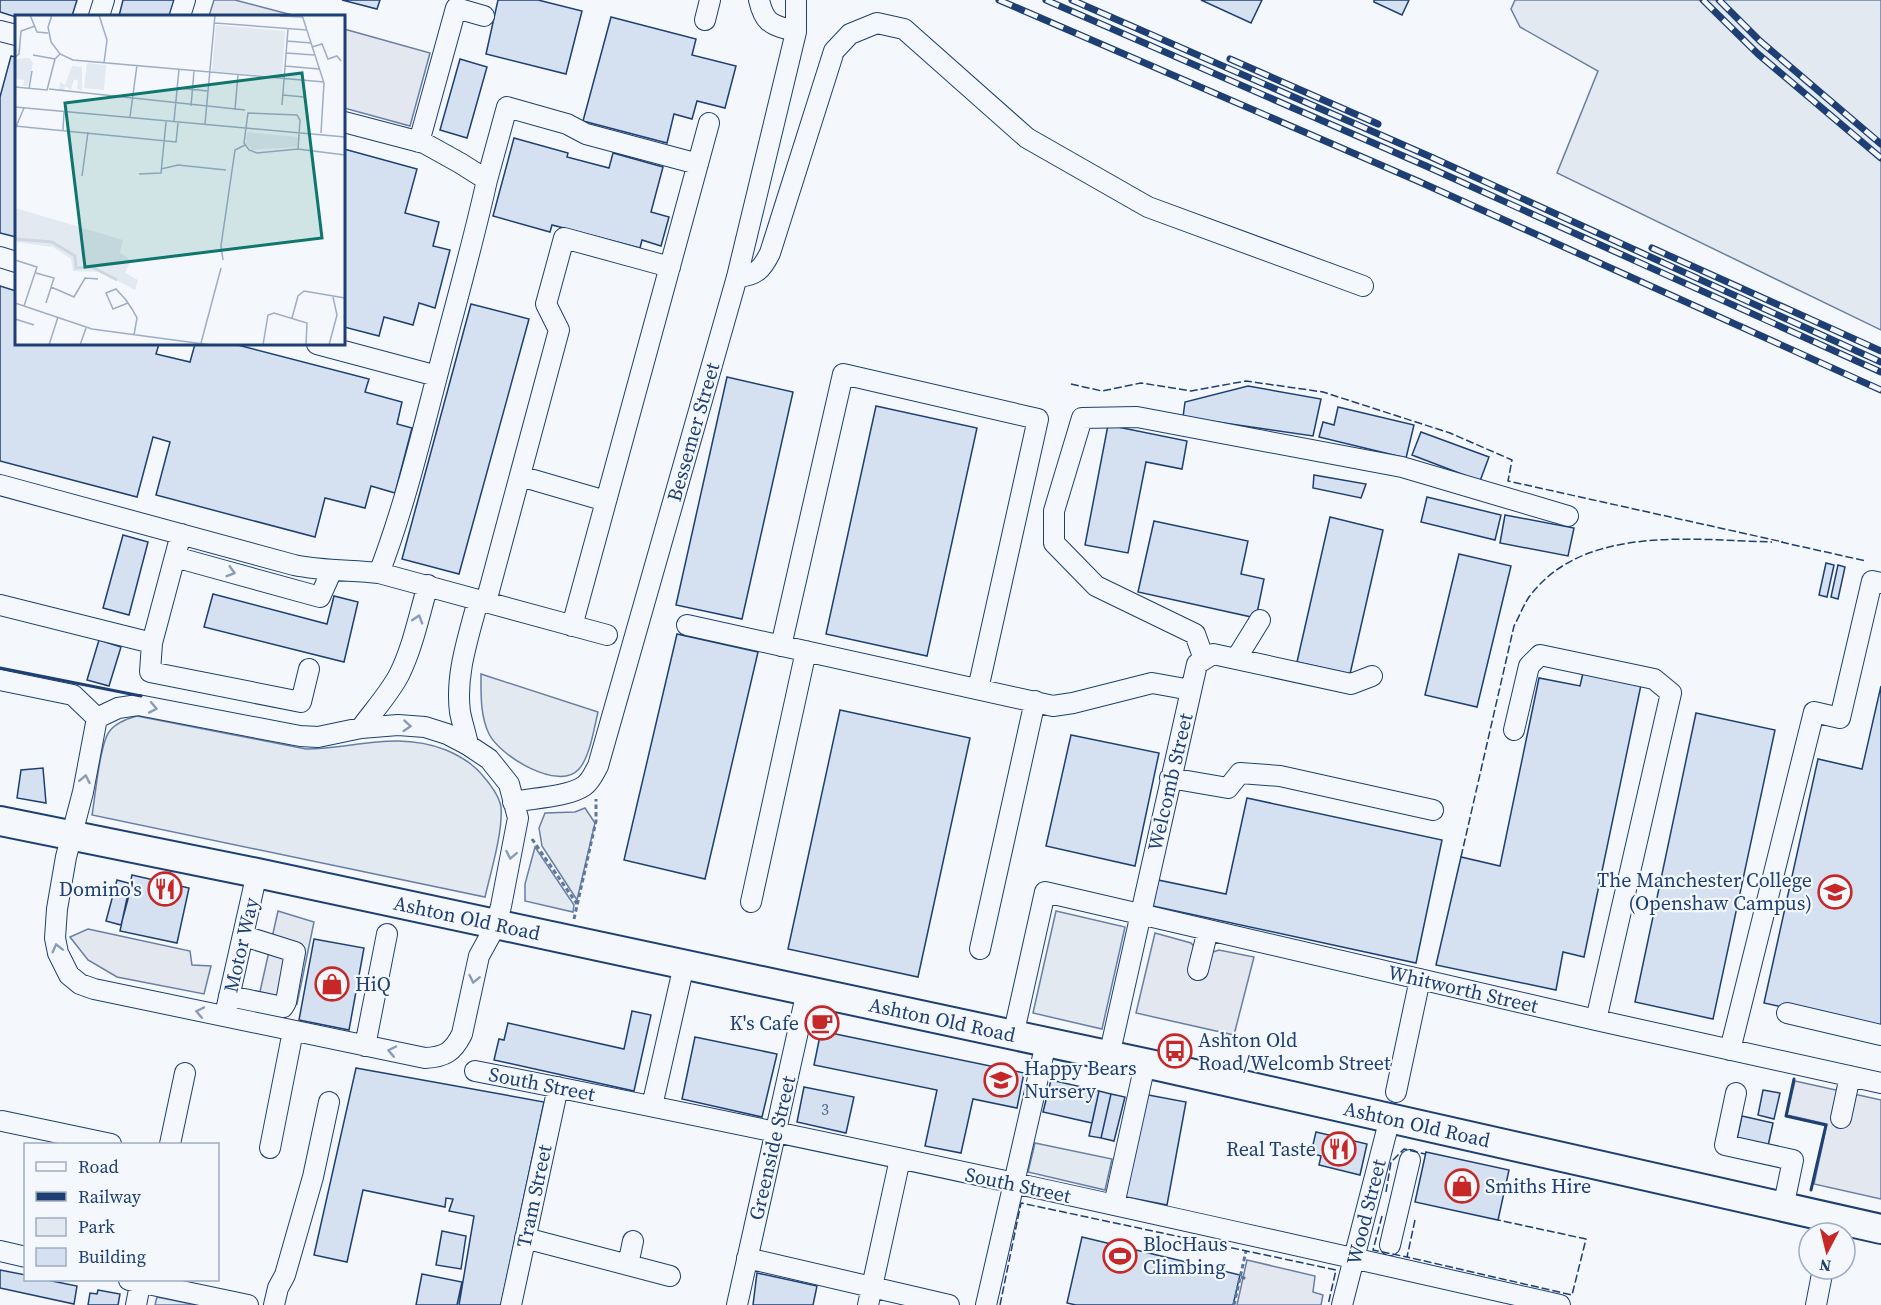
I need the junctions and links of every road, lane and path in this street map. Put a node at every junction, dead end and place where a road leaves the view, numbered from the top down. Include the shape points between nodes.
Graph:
1 (104, 0) edge
2 (185, 0) edge
3 (710, 0) edge
4 (759, 0) edge
5 (796, 0) edge
6 (99, 15) edge
7 (180, 15) edge
8 (484, 16) dead end
9 (705, 20) dead end
10 (0, 31) edge
11 (796, 32) junction
12 (15, 35) edge
13 (345, 122) edge
14 (709, 123) dead end
15 (419, 142) junction
16 (698, 164) junction
17 (487, 180) junction
18 (0, 257) edge
19 (15, 262) edge
20 (670, 267) junction
21 (737, 277) junction
22 (1363, 286) dead end
23 (321, 345) edge
24 (437, 376) junction
25 (520, 476) junction
26 (0, 485) edge
27 (606, 501) junction
28 (1568, 516) dead end
29 (181, 534) junction
30 (175, 557) junction
31 (332, 570) junction
32 (379, 573) junction
33 (1881, 583) edge
34 (428, 585) junction
35 (482, 601) junction
36 (0, 605) edge
37 (1260, 620) dead end
38 (687, 625) dead end
39 (572, 626) junction
40 (607, 635) dead end
41 (152, 643) junction
42 (781, 646) junction
43 (806, 651) junction
44 (1203, 659) junction
45 (1236, 659) junction
46 (309, 669) dead end
47 (1372, 676) dead end
48 (0, 680) edge
49 (978, 689) junction
50 (1191, 690) junction
51 (1035, 701) junction
52 (97, 718) junction
53 (361, 728) junction
54 (1514, 730) dead end
55 (468, 745) junction
56 (595, 771) junction
57 (1170, 778) junction
58 (516, 810) junction
59 (1433, 810) dead end
60 (0, 821) edge
61 (71, 835) junction
62 (257, 873) junction
63 (751, 902) dead end
64 (577, 904) junction
65 (1140, 915) junction
66 (574, 921) dead end
67 (496, 925) junction
68 (1208, 930) junction
69 (387, 934) dead end
70 (244, 936) junction
71 (980, 950) dead end
72 (684, 965) junction
73 (1198, 970) dead end
74 (1420, 979) junction
75 (807, 991) junction
76 (229, 996) junction
77 (1787, 1013) dead end
78 (225, 1017) junction
79 (1596, 1020) junction
80 (293, 1031) junction
81 (1881, 1035) edge
82 (1014, 1036) junction
83 (1046, 1043) junction
84 (365, 1046) junction
85 (1730, 1050) junction
86 (1109, 1056) junction
87 (1145, 1064) junction
88 (475, 1071) dead end
89 (184, 1073) dead end
90 (1850, 1076) junction
91 (1881, 1083) edge
92 (558, 1087) junction
93 (1736, 1093) dead end
94 (328, 1102) dead end
95 (1393, 1105) junction
96 (652, 1106) junction
97 (1841, 1118) dead end
98 (2, 1121) dead end
99 (776, 1132) junction
100 (106, 1143) edge
101 (170, 1143) edge
102 (270, 1148) dead end
103 (900, 1159) junction
104 (1410, 1160) dead end
105 (1014, 1184) junction
106 (1370, 1198) junction
107 (1399, 1205) junction
108 (1114, 1206) junction
109 (1783, 1208) junction
110 (1819, 1221) edge
111 (1857, 1228) edge
112 (1881, 1229) edge
113 (1250, 1235) junction
114 (525, 1238) junction
115 (633, 1241) dead end
116 (1390, 1245) dead end
117 (0, 1251) edge
118 (24, 1257) edge
119 (747, 1258) junction
120 (1354, 1258) junction
121 (628, 1265) junction
122 (670, 1275) dead end
123 (1241, 1277) junction
124 (1246, 1279) dead end
125 (137, 1281) edge
126 (141, 1281) edge
127 (1821, 1281) edge
128 (870, 1296) edge
129 (136, 1305) edge
130 (248, 1305) edge
131 (274, 1305) edge
132 (511, 1305) edge
133 (737, 1305) edge
134 (949, 1305) edge
135 (986, 1305) edge
136 (1234, 1305) edge
137 (1342, 1305) edge
138 (1560, 1305) edge
139 (1816, 1305) edge

1 - 6 street
2 - 7 street
3 - 9 street
4 - 11 street via 762,15 769,23
5 - 11 street, Bessemer Street
8 - 15 street via 456,8
10 - 12 street
11 - 21 street, Bessemer Street
13 - 15 street
14 - 16 street
15 - 17 street
16 - 17 street via 586,134 567,124 507,107
16 - 20 street
17 - 24 street
18 - 19 street
20 - 25 street via 564,238 546,304 559,330
20 - 27 street
21 - 22 street via 750,277 764,266 770,253 834,51 850,34 877,23 904,29 1027,138 1148,207
21 - 56 street, Bessemer Street
23 - 24 street
24 - 32 street
25 - 27 street
25 - 35 street
26 - 29 street
27 - 39 street
28 - 44 street via 1402,467 1137,417 1082,418 1054,511 1054,543 1096,586 1195,634
29 - 30 street
29 - 31 street via 294,565
30 -> 31 street via 320,597
30 - 41 street
31 - 32 street
32 - 34 street
33 - 85 street via 1872,581 1840,718 1814,712
34 - 35 street
53 -> 34 street via 399,674
35 - 39 street
35 - 55 street via 461,668 460,712
36 - 41 street
37 - 45 street
38 - 42 street
39 - 40 street
41 - 46 street via 150,672 301,702
42 - 43 street
42 - 49 street via 843,374 1038,419
43 - 49 street
43 - 63 street
44 - 45 street via 1213,654
44 - 50 street, Welcomb Street via 1197,664
45 - 47 street via 1351,684
48 - 52 street via 73,695
49 - 51 street
50 - 51 street via 1152,683 1073,703 1053,706
50 - 57 street, Welcomb Street
51 - 71 street
52 -> 53 street via 118,708 138,705 300,736
61 -> 52 street
53 -> 55 street via 425,727
54 - 79 street via 1529,666 1540,655 1654,679 1671,693
55 - 58 street via 499,771 508,784
56 - 58 street via 584,786
56 - 64 path via 596,821
57 - 59 street via 1228,788 1240,773 1280,776
57 - 65 street, Welcomb Street
58 - 64 path
58 -> 67 street
60 - 61 highway, Ashton Old Road
61 - 62 highway, Ashton Old Road
78 -> 61 street via 94,989 69,975 55,938
62 - 67 highway, Ashton Old Road
62 - 70 street, Motor Way
64 - 66 path
65 - 68 street, Whitworth Street
65 - 82 street, Whitworth Street via 1045,892
65 - 86 street, Welcomb Street
67 - 72 highway, Ashton Old Road
67 -> 84 street via 479,956 462,1034 448,1053 424,1058
68 - 73 street
68 - 74 street, Whitworth Street
69 - 84 street
70 - 76 street, Motor Way
70 - 76 street via 295,952 286,1002 283,1006
72 - 75 highway, Ashton Old Road
72 - 96 street
74 - 79 street, Whitworth Street
74 - 95 street, Wood Street
75 - 82 highway, Ashton Old Road
75 - 99 street, Greenside Street
76 - 78 street, Motor Way
77 - 81 street
78 - 80 street
79 - 85 street, Whitworth Street
80 - 84 street
80 - 102 street
82 - 83 highway, Ashton Old Road
83 - 86 highway, Ashton Old Road
83 - 105 street
85 - 90 street, Whitworth Street
86 - 87 highway, Ashton Old Road
87 - 95 highway, Ashton Old Road
87 - 108 street
88 - 92 street, South Street
89 - 101 street
90 - 91 street, Whitworth Street
90 - 97 street
92 - 96 street, South Street
92 - 114 street, Tram Street
93 - 109 street via 1725,1145 1793,1160
94 - 131 street via 313,1177
95 - 106 street, Wood Street
95 - 109 highway, Ashton Old Road
96 - 99 street, South Street
98 - 100 street
99 - 103 street, South Street
99 - 119 street, Greenside Street
103 - 105 street, South Street
103 - 128 street
104 - 107 street
105 - 108 street, South Street
105 - 135 street
106 - 107 street
106 - 120 street, Wood Street
107 - 116 street
108 - 113 street, South Street
109 - 110 highway, Ashton Old Road
111 - 112 highway, Ashton Old Road
113 - 120 street, South Street
113 - 123 path
114 - 121 street
114 - 132 street, Tram Street
115 - 121 street
117 - 118 street
119 - 128 street
119 - 133 street, Greenside Street
120 - 137 street, Wood Street
120 - 138 street, South Street
121 - 122 street
123 - 124 path
123 - 136 path
125 - 129 street
126 - 130 street
127 - 139 street
128 - 134 street

